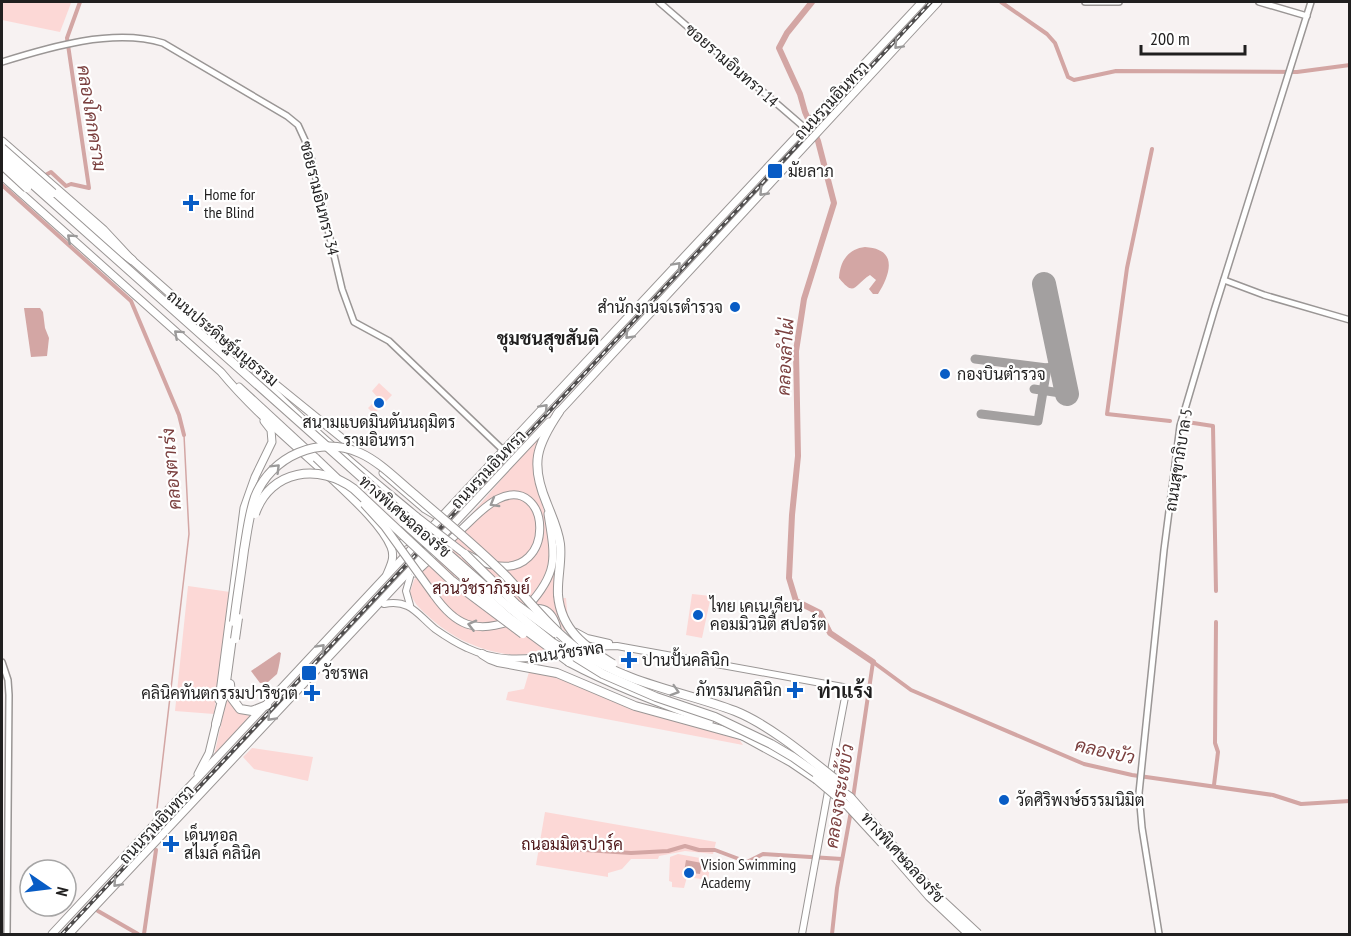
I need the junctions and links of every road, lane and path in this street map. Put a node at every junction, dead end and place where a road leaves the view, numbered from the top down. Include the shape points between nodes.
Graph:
1 (659, 2) edge
2 (922, 2) edge
3 (938, 2) edge
4 (1085, 2) edge
5 (1119, 2) edge
6 (1259, 2) edge
7 (1311, 2) edge
8 (1307, 16) junction
9 (2, 62) edge
10 (845, 85) junction
11 (854, 93) junction
12 (806, 126) junction
13 (2, 141) edge
14 (2, 148) edge
15 (2, 157) edge
16 (26, 161) junction
17 (2, 165) edge
18 (2, 176) edge
19 (9, 182) junction
20 (732, 207) junction
21 (741, 216) junction
22 (132, 260) junction
23 (1224, 280) junction
24 (1350, 320) edge
25 (242, 357) junction
26 (221, 372) junction
27 (242, 396) junction
28 (559, 412) junction
29 (504, 451) junction
30 (411, 498) junction
31 (546, 504) junction
32 (453, 507) junction
33 (388, 540) junction
34 (465, 554) junction
35 (411, 577) junction
36 (384, 579) junction
37 (384, 604) junction
38 (410, 605) junction
39 (523, 612) junction
40 (231, 623) junction
41 (569, 624) joint
42 (558, 630) junction
43 (354, 631) junction
44 (567, 640) junction
45 (616, 646) junction
46 (482, 654) junction
47 (560, 654) junction
48 (2, 662) edge
49 (569, 662) junction
50 (656, 685) junction
51 (267, 705) junction
52 (216, 724) joint
53 (744, 736) junction
54 (235, 740) junction
55 (243, 748) junction
56 (185, 793) junction
57 (850, 797) junction
58 (7, 934) edge
59 (52, 934) edge
60 (69, 934) edge
61 (802, 934) edge
62 (969, 934) edge
63 (978, 934) edge
64 (1159, 934) edge

1 - 12 street, ซอยรามอินทรา 14
2 - 10 main road, ถนนรามอินทรา
3 -> 11 main road, ถนนรามอินทรา
4 - 5 street
6 - 8 street
7 - 8 street, ถนนสุขาภิบาล 5
8 - 23 street, ถนนสุขาภิบาล 5
9 - 29 street, ซอยรามอินทรา 34 via 68,43 136,37 163,43 298,125 314,167 342,289 354,322 389,341
10 - 11 main road
10 - 12 main road, ถนนรามอินทรา
11 -> 21 main road, ถนนรามอินทรา
12 - 20 main road, ถนนรามอินทรา
13 - 16 main road, ถนนประดิษฐ์มนูธรรม
14 - 22 highway, bridge
15 - 57 highway, ทางพิเศษฉลองรัช, bridge via 553,643 629,686 715,717 764,740
16 - 19 main road via 12,160 6,164 4,171
16 - 22 main road, ถนนประดิษฐ์มนูธรรม
17 - 49 highway, ทางพิเศษฉลองรัช, bridge via 460,575
18 - 19 main road, ถนนประดิษฐ์มนูธรรม
26 -> 19 main road, ถนนประดิษฐ์มนูธรรม
20 - 21 main road
29 -> 20 main road, ถนนรามอินทรา
21 -> 28 main road, ถนนรามอินทรา
22 - 25 main road, ถนนประดิษฐ์มนูธรรม
23 - 24 street
23 - 64 street, ถนนสุขาภิบาล 5 via 1180,426 1140,784 1142,828
25 - 30 main road, ถนนประดิษฐ์มนูธรรม
25 - 34 main road, bridge via 332,445
26 - 27 main road, ถนนประดิษฐ์มนูธรรม
39 -> 26 main road, bridge via 512,621 484,628 456,619 443,608 376,516
27 - 33 main road, ถนนประดิษฐ์มนูธรรม via 350,495
27 - 40 main road via 273,436 244,508
28 - 31 highway via 537,452
28 - 43 main road, ถนนรามอินทรา
29 - 32 main road, ถนนรามอินทรา
30 - 32 main road, ถนนประดิษฐ์มนูธรรม via 436,515
30 - 33 main road via 419,514 418,530 403,543
31 - 39 main road, bridge via 554,542 552,568 539,594
31 - 50 highway, bridge via 560,544 558,595 564,622 582,644
32 - 36 main road, ถนนรามอินทรา
33 - 36 main road via 393,556
34 -> 35 main road, bridge via 493,566 516,564 527,557 536,547 541,529 535,507 524,499 498,499
34 - 44 highway, bridge via 517,605
35 - 37 main road
35 - 38 main road via 406,591
51 -> 36 main road, ถนนรามอินทรา
37 - 38 main road
37 - 43 main road
38 - 46 main road, ถนนวัชรพล via 447,637
39 - 42 main road, bridge via 538,608 548,612
40 -> 44 highway, bridge via 248,524 261,486 272,470 294,454 310,448 338,447 360,453 388,472 504,574
40 - 52 highway via 225,689
41 - 42 main road via 566,633
41 - 45 main road via 580,635
42 - 47 main road
43 -> 55 main road, ถนนรามอินทรา
44 - 50 highway, bridge via 618,672
45 - 47 main road, ถนนวัชรพล via 582,647
45 - 61 main road, ถนนวัชรพล via 841,687 846,692
46 - 47 main road, ถนนวัชรพล via 529,659
46 - 53 highway via 557,673 623,702
48 - 58 street via 9,695
49 - 51 highway, bridge via 513,628 451,580 354,489 338,478 300,474 282,481 264,496 250,530 230,685 233,702 240,709 248,712
49 - 53 highway, ทางพิเศษฉลองรัช via 653,701
50 -> 57 highway, bridge via 751,719 817,765 842,785
51 - 54 main road, ถนนรามอินทรา
52 - 56 main road via 209,753
53 - 62 highway, ทางพิเศษฉลองรัช, bridge via 791,762 848,806 929,897
54 - 55 main road
54 - 56 main road, ถนนรามอินทรา
55 -> 60 main road, ถนนรามอินทรา
56 - 59 main road, ถนนรามอินทรา
57 - 63 highway, ทางพิเศษฉลองรัช, bridge via 936,895

